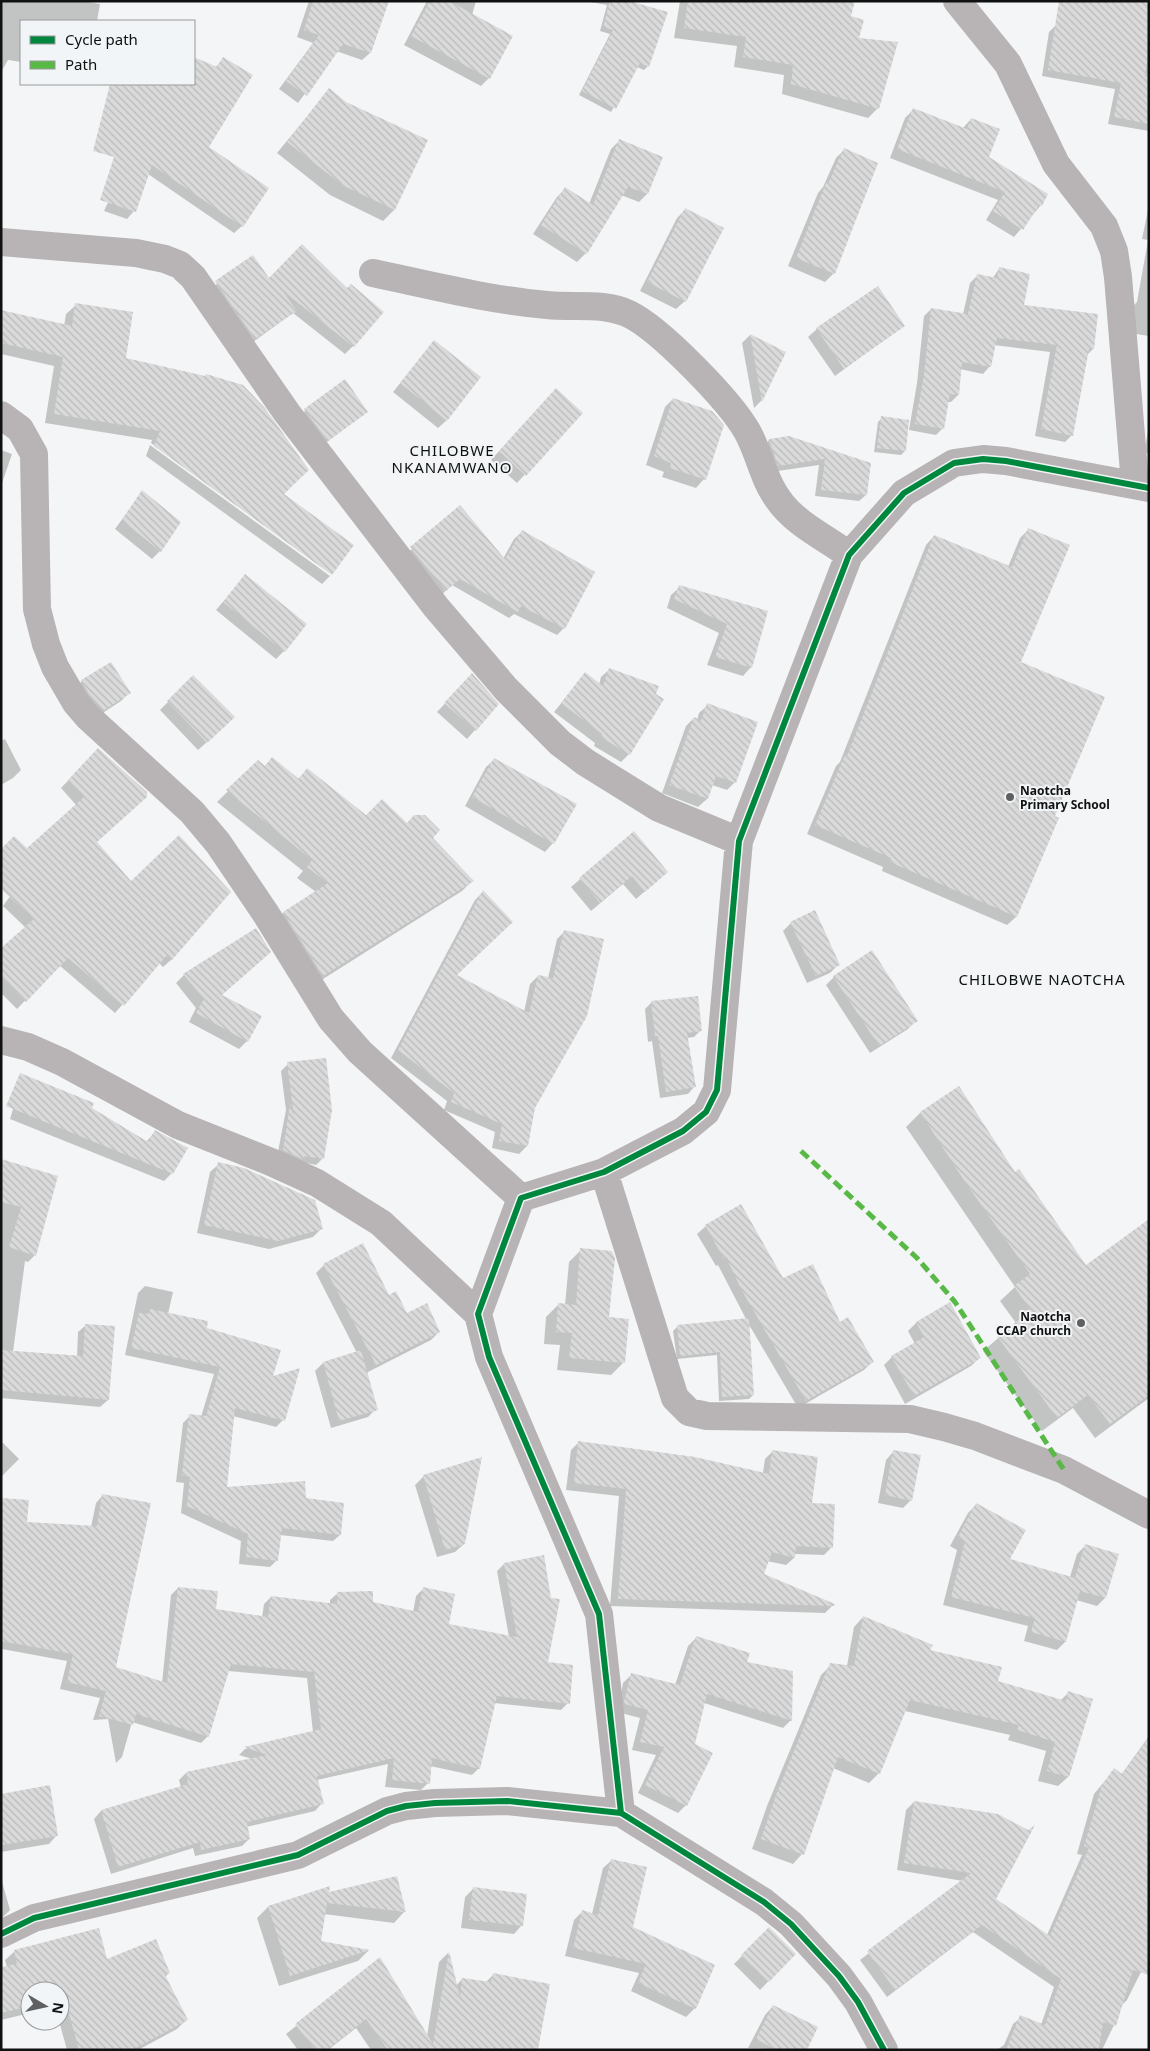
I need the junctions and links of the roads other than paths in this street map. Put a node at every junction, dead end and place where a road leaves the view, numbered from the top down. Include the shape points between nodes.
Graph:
1 (957, 1) edge
2 (1, 242) edge
3 (373, 273) dead end
4 (1, 415) edge
5 (1142, 486) edge
6 (849, 555) junction
7 (739, 841) junction
8 (1, 1040) edge
9 (604, 1172) junction
10 (521, 1198) junction
11 (478, 1314) junction
12 (1149, 1515) edge
13 (621, 1813) junction
14 (1, 1934) edge
15 (884, 2050) edge

1 - 5 street via 1008,64 1056,164 1104,226 1114,251
2 - 7 street via 136,253 180,265 193,276 287,413 436,607 506,689 560,743 585,762 659,808
3 - 6 street via 547,306 607,307 630,314 717,391 746,430 777,499 791,514
4 - 10 street via 20,429 34,454 37,609 52,659 76,703 192,812 218,843 331,1020 354,1045
5 - 6 street via 1006,461 983,459 954,463 904,494
6 - 7 street
7 - 9 street via 717,1090 706,1112 683,1131
8 - 11 street via 62,1062 178,1125 317,1183 382,1223
9 - 10 street
9 - 12 street via 675,1398 689,1412 707,1416 910,1419 975,1436 1064,1470
10 - 11 street
11 - 13 street via 489,1357 599,1614
13 - 14 street via 508,1802 406,1806 386,1811 298,1855 41,1916
13 - 15 street via 764,1902 792,1924 858,2002

